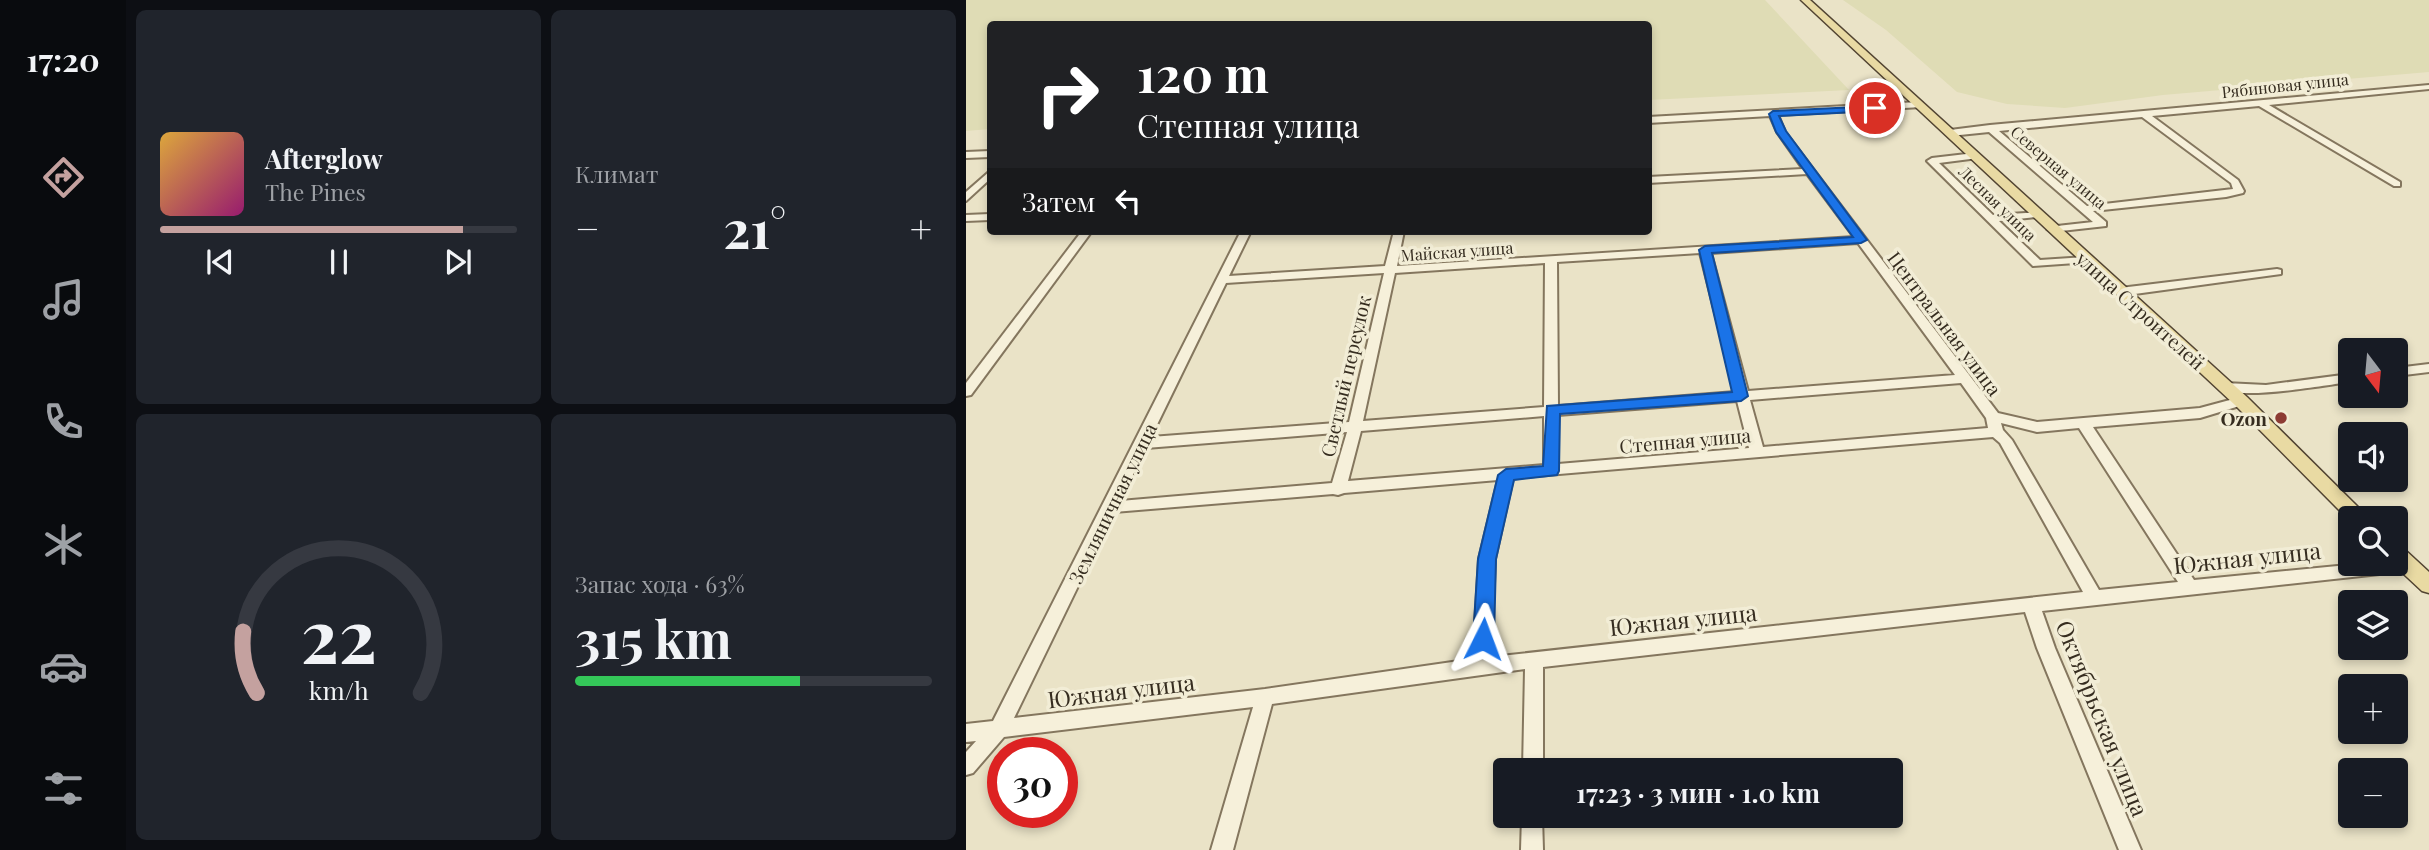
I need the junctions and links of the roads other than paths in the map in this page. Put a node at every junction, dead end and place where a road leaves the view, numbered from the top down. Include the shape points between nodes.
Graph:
1 (1805, 0) edge
2 (2429, 86) edge
3 (2260, 103) junction
4 (1919, 105) junction
5 (1773, 114) junction
6 (2143, 114) junction
7 (1652, 120) edge
8 (1990, 128) junction
9 (1950, 133) junction
10 (987, 153) edge
11 (966, 155) edge
12 (1975, 156) junction
13 (1811, 171) junction
14 (987, 177) edge
15 (1652, 180) edge
16 (2397, 184) dead end
17 (966, 198) edge
18 (2084, 209) junction
19 (2037, 214) junction
20 (987, 217) edge
21 (966, 218) edge
22 (1992, 218) junction
23 (2052, 229) junction
24 (1084, 235) edge
25 (1244, 235) edge
26 (1398, 235) edge
27 (1861, 240) junction
28 (1705, 250) junction
29 (1550, 260) junction
30 (2086, 260) junction
31 (1389, 271) junction
32 (2277, 272) dead end
33 (1222, 279) junction
34 (2120, 292) junction
35 (2429, 368) edge
36 (2408, 371) edge
37 (1963, 379) junction
38 (2338, 380) edge
39 (2225, 387) junction
40 (966, 392) edge
41 (1741, 396) junction
42 (2241, 401) junction
43 (1553, 409) junction
44 (1995, 424) junction
45 (2082, 424) junction
46 (1355, 427) junction
47 (1142, 443) junction
48 (1757, 453) junction
49 (1551, 471) junction
50 (1506, 475) junction
51 (1338, 490) junction
52 (2347, 506) edge
53 (1111, 507) junction
54 (2408, 566) edge
55 (2338, 568) edge
56 (2429, 585) edge
57 (2190, 587) junction
58 (2095, 597) junction
59 (2031, 604) junction
60 (1534, 660) junction
61 (1482, 666) junction
62 (1265, 698) junction
63 (998, 730) junction
64 (966, 733) edge
65 (1533, 758) edge
66 (966, 766) edge
67 (1532, 828) edge
68 (1222, 850) edge
69 (1532, 850) edge
70 (2130, 850) edge

1 - 4 main road, улица Строителей
2 - 3 street, Рябиновая улица
3 - 6 street, Рябиновая улица
3 - 16 street
4 - 5 street
4 - 9 main road, улица Строителей
5 - 7 street
5 - 13 street, Центральная улица
6 - 8 street, Рябиновая улица
6 - 18 street via 2235,182 2239,191
8 - 9 street, Рябиновая улица
8 - 18 street, Северная улица
9 - 12 main road, улица Строителей
10 - 11 street
12 - 19 main road, улица Строителей
12 - 22 street, Лесная улица via 1932,161
13 - 15 street
13 - 27 street, Центральная улица
14 - 17 street
18 - 23 street, Северная улица via 2102,224
19 - 22 street
19 - 23 main road, улица Строителей
20 - 21 street
22 - 30 street, Лесная улица via 2037,264
23 - 30 main road, улица Строителей
24 - 40 street
25 - 33 street, Земляничная улица
26 - 31 street, Светлый переулок
27 - 28 street, Майская улица
27 - 37 street, Центральная улица
28 - 29 street, Майская улица
28 - 41 street
29 - 31 street, Майская улица
29 - 43 street
30 - 34 main road, улица Строителей
31 - 33 street, Майская улица
31 - 46 street, Светлый переулок
32 - 34 street
33 - 47 street, Земляничная улица
34 - 39 main road, улица Строителей
35 - 36 street
37 - 41 street
37 - 44 street, Центральная улица
38 - 39 street via 2266,389
39 - 42 main road, улица Строителей
41 - 43 street
41 - 48 street
42 - 45 street, Степная улица via 2200,414
42 - 52 main road, улица Строителей
43 - 46 street
43 - 49 street
44 - 45 street, Степная улица
44 - 48 street, Степная улица
44 - 58 street, Центральная улица
45 - 57 street
46 - 47 street
46 - 51 street, Светлый переулок
47 - 53 street, Земляничная улица
48 - 49 street, Степная улица
49 - 50 street, Степная улица
50 - 51 street, Степная улица
50 - 61 street via 1487,559
51 - 53 street, Степная улица
53 - 63 street, Земляничная улица
54 - 56 main road
55 - 57 street, Южная улица
57 - 58 street, Южная улица
58 - 59 street, Южная улица
59 - 60 street, Южная улица
59 - 70 street, Октябрьская улица
60 - 61 street, Южная улица
60 - 65 street
61 - 62 street, Южная улица
62 - 63 street, Южная улица
62 - 68 street
63 - 64 street, Южная улица
63 - 66 street, Земляничная улица
67 - 69 street

